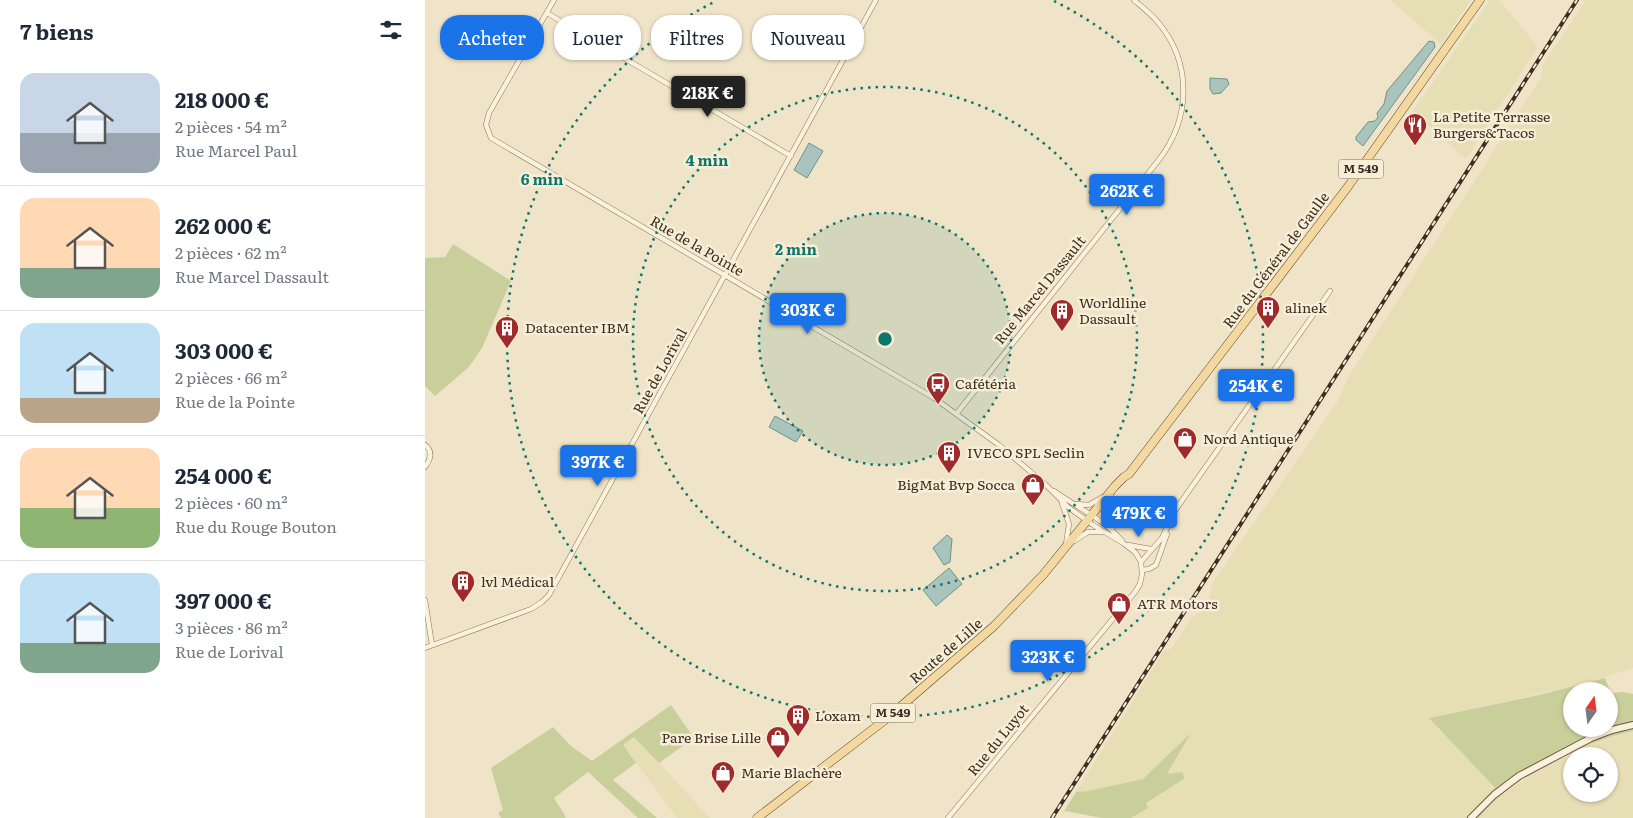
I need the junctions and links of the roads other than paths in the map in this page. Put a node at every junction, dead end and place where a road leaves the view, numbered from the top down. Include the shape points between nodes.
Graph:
1 (554, 0) edge
2 (876, 0) edge
3 (1134, 0) edge
4 (1480, 0) edge
5 (547, 13) junction
6 (791, 156) junction
7 (725, 275) junction
8 (1329, 291) dead end
9 (957, 413) junction
10 (425, 444) edge
11 (425, 466) edge
12 (1048, 486) junction
13 (1115, 486) junction
14 (1069, 501) junction
15 (1061, 502) junction
16 (1089, 518) junction
17 (1169, 524) junction
18 (1113, 531) junction
19 (1105, 532) junction
20 (1123, 543) junction
21 (1151, 549) junction
22 (1062, 553) junction
23 (1158, 561) junction
24 (1141, 562) junction
25 (1142, 570) junction
26 (425, 600) edge
27 (432, 645) junction
28 (425, 648) edge
29 (1633, 726) edge
30 (757, 818) edge
31 (948, 818) edge
32 (1471, 818) edge

1 - 5 street
2 - 6 street
3 - 9 street, Rue Marcel Dassault via 1161,26 1177,55 1182,72 1183,97 1176,132 1158,161
4 - 13 main road, Rue du Général de Gaulle / M 549 via 1347,188
5 - 6 street
5 - 7 street, Rue de la Pointe via 489,113 486,122 488,133 493,140
6 - 7 street
7 - 9 street, Rue de la Pointe
7 - 27 street, Rue de Lorival via 549,595 531,609
8 - 17 street via 1176,509
9 - 12 street, Rue de la Pointe
10 - 11 street via 430,454
12 - 14 street
12 - 15 street, Rue de la Pointe
13 - 14 street via 1089,505
13 - 16 main road, Rue du Général de Gaulle / M 549
13 - 18 street via 1106,509
14 - 16 street
15 - 16 street, Rue de la Pointe
15 - 22 street via 1069,530
16 - 18 street
16 - 19 street
16 - 22 main road, Route de Lille / M 549
17 - 21 street
17 - 23 street
18 - 20 street
19 - 20 street
19 - 22 street via 1084,534
20 - 21 street
20 - 24 street via 1135,552
21 - 23 street
21 - 24 street
22 - 30 main road, Route de Lille / M 549 via 1022,598 968,648 885,720
23 - 25 street via 1154,567
24 - 25 street, Rue du Luyot
25 - 31 street, Rue du Luyot via 1135,592
26 - 27 street
27 - 28 street, Rue de Lorival
29 - 32 main road via 1591,738 1528,771 1500,790

